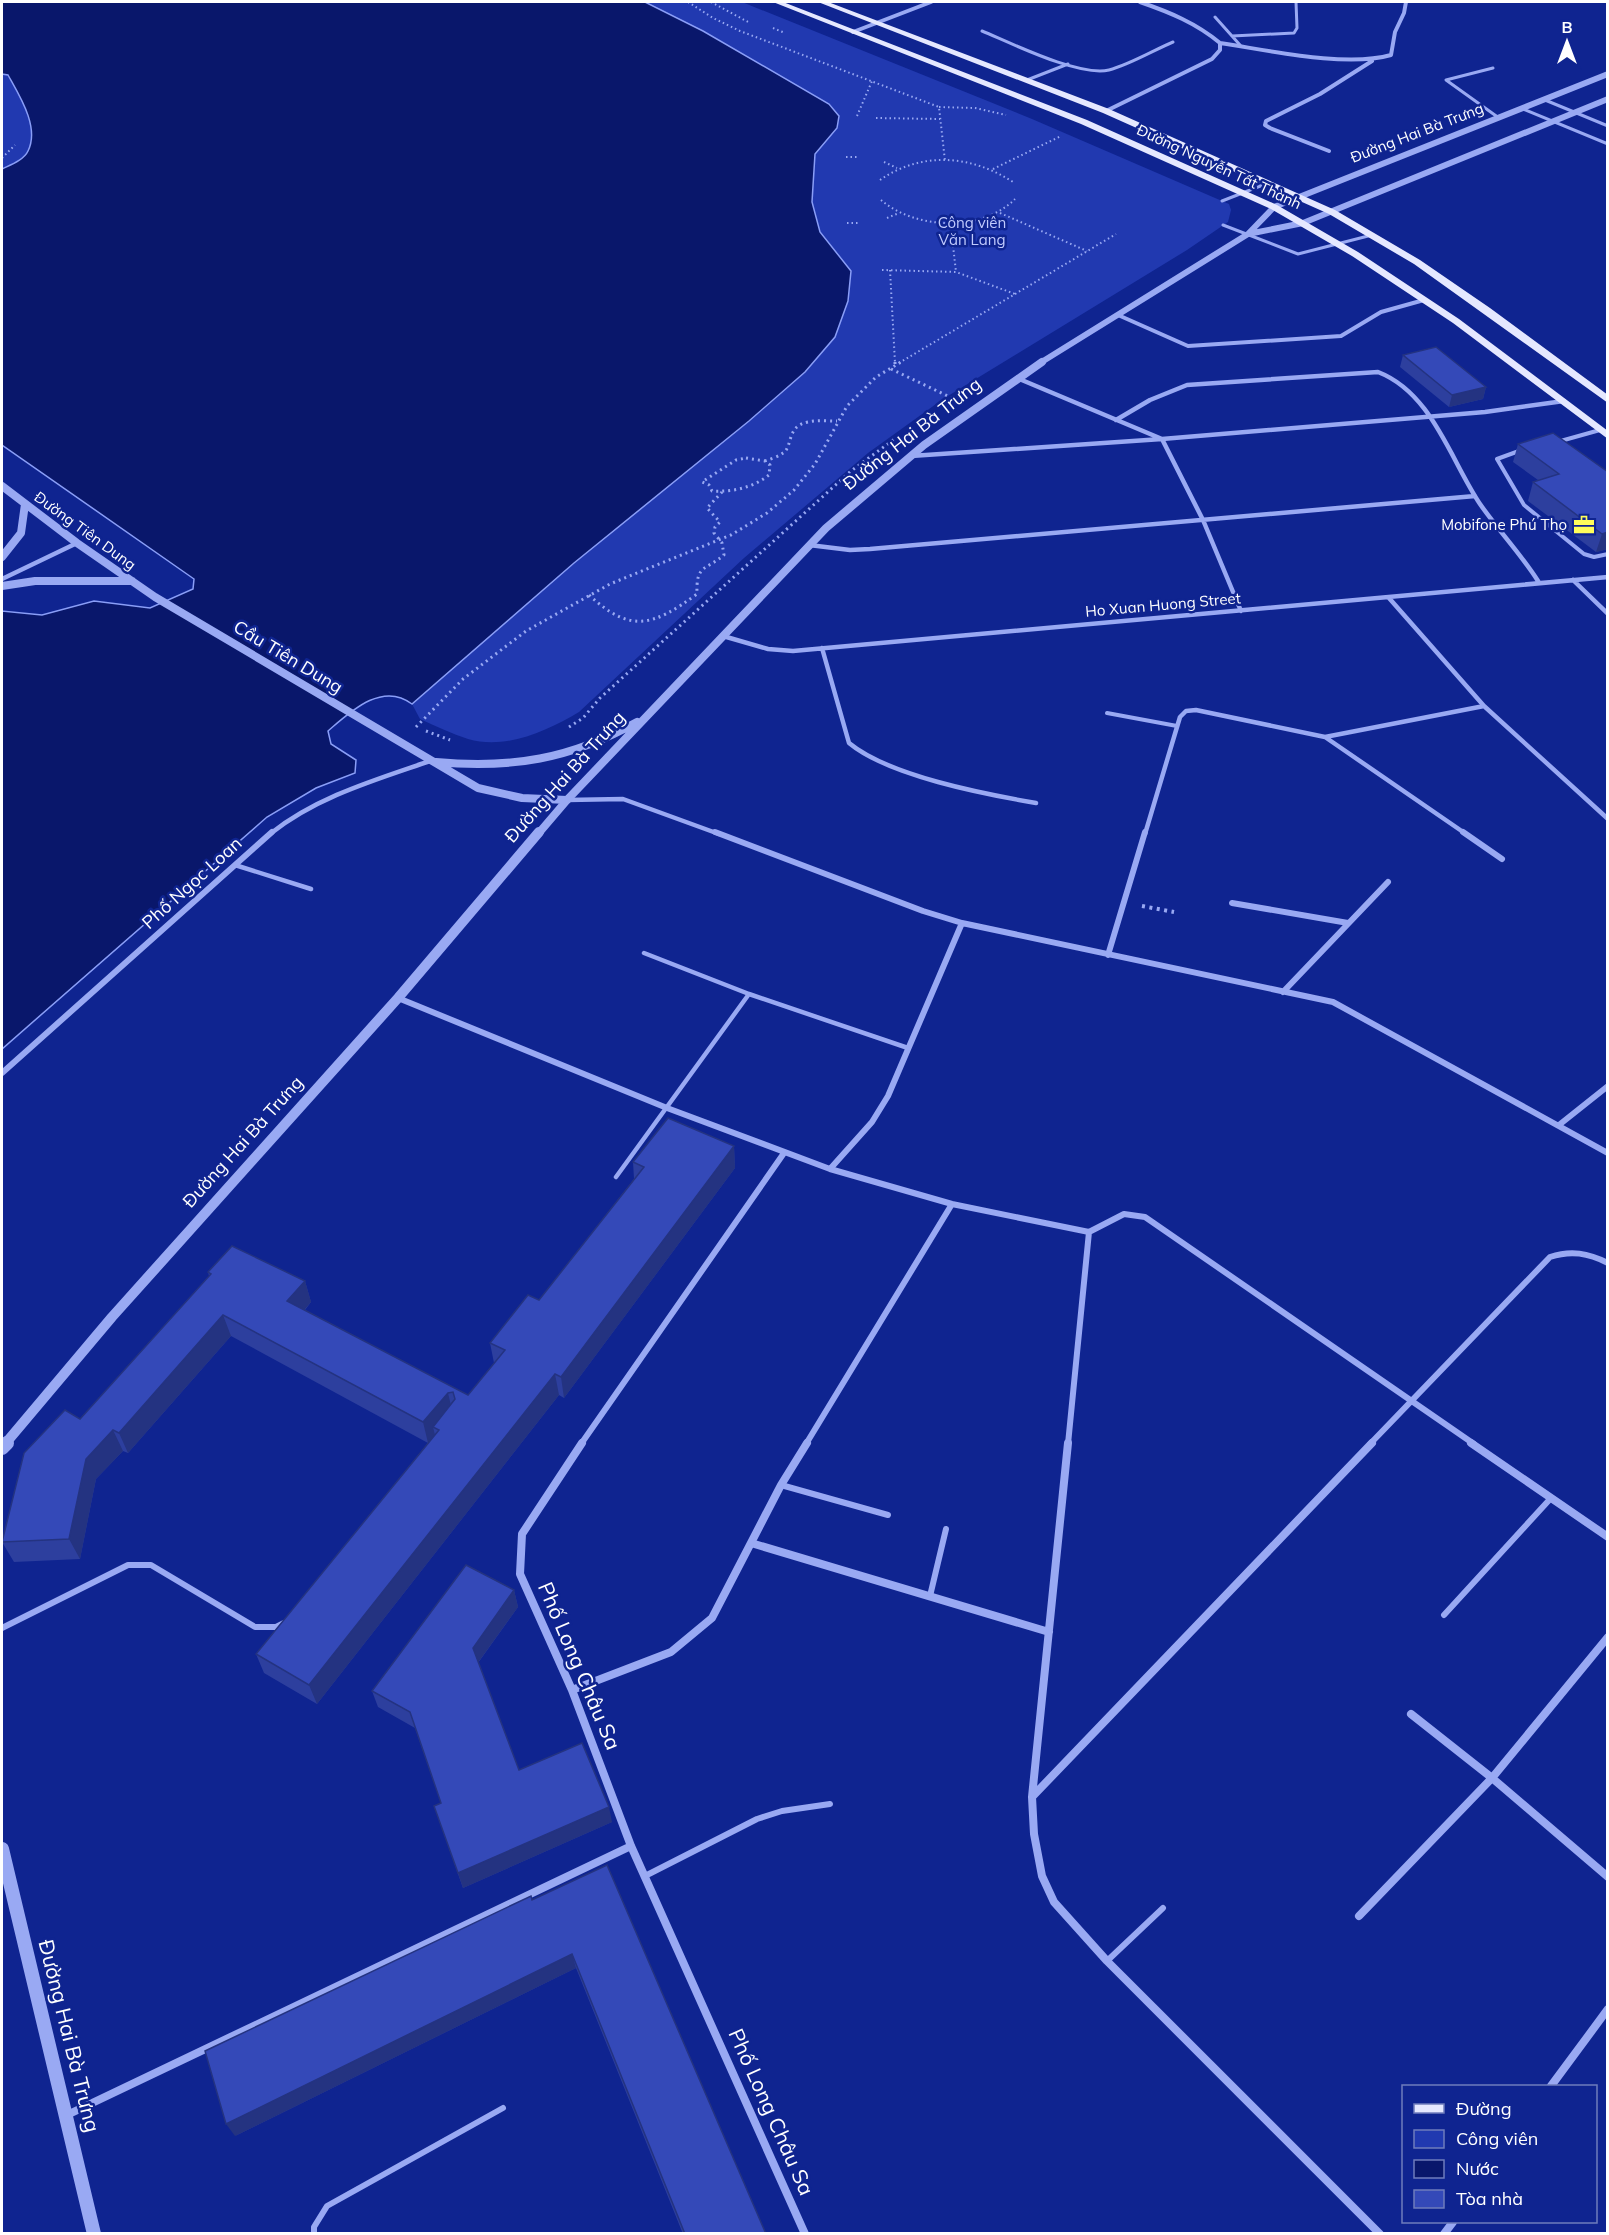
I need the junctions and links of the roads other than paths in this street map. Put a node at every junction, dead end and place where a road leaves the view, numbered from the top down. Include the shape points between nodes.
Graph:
1 (777, 2) edge
2 (822, 2) edge
3 (931, 2) edge
4 (1140, 2) edge
5 (1296, 2) edge
6 (1406, 2) edge
7 (1215, 17) dead end
8 (876, 22) junction
9 (981, 31) dead end
10 (853, 32) junction
11 (1232, 36) junction
12 (1173, 42) dead end
13 (1220, 43) junction
14 (1240, 45) junction
15 (1372, 60) junction
16 (1068, 64) junction
17 (1493, 68) dead end
18 (1608, 74) edge
19 (1027, 80) junction
20 (1608, 99) edge
21 (1545, 100) junction
22 (1523, 109) junction
23 (1106, 111) junction
24 (1576, 112) junction
25 (1499, 118) junction
26 (1554, 121) junction
27 (1608, 126) edge
28 (1608, 144) edge
29 (1329, 151) dead end
30 (1270, 182) junction
31 (1244, 192) junction
32 (1300, 196) junction
33 (1222, 201) dead end
34 (1274, 207) junction
35 (1332, 212) junction
36 (1304, 223) junction
37 (1223, 225) dead end
38 (1248, 234) junction
39 (1372, 235) junction
40 (1338, 244) junction
41 (1424, 300) junction
42 (1118, 315) junction
43 (1017, 378) junction
44 (1608, 399) edge
45 (1564, 401) junction
46 (1428, 415) junction
47 (1116, 420) junction
48 (1604, 433) edge
49 (1162, 439) junction
50 (1562, 450) edge
51 (1522, 451) edge
52 (910, 456) junction
53 (2, 486) edge
54 (1475, 496) junction
55 (25, 504) junction
56 (1203, 520) junction
57 (77, 543) junction
58 (809, 545) junction
59 (1608, 554) edge
60 (2, 557) edge
61 (1608, 577) edge
62 (2, 579) edge
63 (1573, 580) junction
64 (132, 581) junction
65 (1538, 581) junction
66 (2, 586) edge
67 (154, 597) joint
68 (1389, 598) junction
69 (1240, 611) junction
70 (1608, 614) edge
71 (723, 636) junction
72 (822, 648) junction
73 (658, 705) junction
74 (1484, 706) junction
75 (1107, 713) dead end
76 (1177, 726) junction
77 (1325, 737) junction
78 (430, 761) junction
79 (567, 800) junction
80 (1036, 803) dead end
81 (1608, 819) edge
82 (1502, 859) dead end
83 (235, 865) junction
84 (1388, 882) dead end
85 (310, 889) dead end
86 (1233, 903) dead end
87 (962, 923) junction
88 (1348, 923) junction
89 (644, 953) dead end
90 (1108, 955) junction
91 (1283, 993) junction
92 (749, 994) junction
93 (398, 998) junction
94 (908, 1048) junction
95 (2, 1073) edge
96 (1608, 1086) edge
97 (667, 1108) junction
98 (1559, 1125) junction
99 (784, 1153) junction
100 (1608, 1154) edge
101 (830, 1169) junction
102 (616, 1177) dead end
103 (952, 1204) junction
104 (1089, 1232) junction
105 (1608, 1263) edge
106 (1413, 1402) junction
107 (2, 1448) edge
108 (781, 1485) junction
109 (1551, 1498) junction
110 (888, 1515) dead end
111 (946, 1529) dead end
112 (1608, 1537) edge
113 (751, 1543) junction
114 (930, 1596) junction
115 (1444, 1615) dead end
116 (289, 1620) edge
117 (2, 1628) edge
118 (1049, 1632) junction
119 (1608, 1637) edge
120 (572, 1690) junction
121 (1411, 1714) dead end
122 (1492, 1778) junction
123 (1032, 1797) junction
124 (830, 1804) dead end
125 (632, 1845) junction
126 (2, 1849) edge
127 (645, 1876) junction
128 (1608, 1877) edge
129 (1163, 1908) dead end
130 (1359, 1916) dead end
131 (1107, 1961) junction
132 (1608, 2009) edge
133 (1552, 2085) edge
134 (503, 2108) dead end
135 (67, 2115) junction
136 (94, 2234) edge
137 (314, 2234) edge
138 (805, 2234) edge
139 (1380, 2234) edge

1 - 10 main road, Đường Nguyễn Tất Thành
2 - 8 main road, Đường Nguyễn Tất Thành
3 - 8 street
4 - 13 street via 1178,15 1203,28
5 - 11 lane via 1294,33
6 - 15 street via 1391,55
7 - 11 lane
8 - 10 street
8 - 19 main road, Đường Nguyễn Tất Thành
9 - 16 lane
10 - 31 main road, Đường Nguyễn Tất Thành via 1084,122
11 - 14 lane
12 - 16 lane via 1109,70
13 - 14 street
13 - 23 street via 1220,50 1212,59
14 - 15 street
15 - 29 street via 1312,99 1266,121 1270,128
16 - 19 lane
17 - 25 lane via 1446,81
18 - 21 street, Đường Hai Bà Trưng
19 - 23 main road, Đường Nguyễn Tất Thành
20 - 24 street, Đường Hai Bà Trưng
21 - 22 street, Đường Hai Bà Trưng
21 - 24 lane
22 - 25 street, Đường Hai Bà Trưng
22 - 26 lane
23 - 30 main road, Đường Nguyễn Tất Thành
24 - 26 street, Đường Hai Bà Trưng
24 - 27 lane
25 - 32 street, Đường Hai Bà Trưng
26 - 28 lane
26 - 35 street, Đường Hai Bà Trưng
30 - 31 street
30 - 32 main road, Đường Nguyễn Tất Thành
31 - 33 street
31 - 34 main road, Đường Nguyễn Tất Thành
32 - 34 street, Đường Hai Bà Trưng
32 - 35 main road, Đường Nguyễn Tất Thành
34 - 36 main road, Đường Nguyễn Tất Thành
34 - 38 street, Đường Hai Bà Trưng
35 - 36 street, Đường Hai Bà Trưng
35 - 39 main road, Đường Nguyễn Tất Thành
36 - 38 street, Đường Hai Bà Trưng
36 - 40 main road, Đường Nguyễn Tất Thành
37 - 38 street
38 - 40 street via 1298,254
38 - 42 street, Đường Hai Bà Trưng
39 - 40 street
39 - 44 main road, Đường Nguyễn Tất Thành via 1487,310
40 - 41 main road, Đường Nguyễn Tất Thành
41 - 42 street via 1380,312 1341,336 1202,347 1179,343
41 - 45 main road, Đường Nguyễn Tất Thành
42 - 43 street, Đường Hai Bà Trưng
43 - 47 street
43 - 52 street, Đường Hai Bà Trưng
45 - 46 street
45 - 48 main road, Đường Nguyễn Tất Thành
46 - 47 street via 1400,380 1378,372 1187,386 1167,390
46 - 49 street
46 - 54 street
47 - 49 street
48 - 50 lane via 1553,442
49 - 52 street
49 - 56 street
51 - 59 lane via 1497,459 1524,505 1584,554
52 - 58 street, Đường Hai Bà Trưng
53 - 55 street, Đường Tiên Dung
54 - 56 street
54 - 65 street
55 - 57 street, Đường Tiên Dung
55 - 60 street via 21,532
56 - 58 street via 860,550
56 - 69 street
57 - 62 street
57 - 64 street, Đường Tiên Dung
58 - 71 street, Đường Hai Bà Trưng
61 - 63 street, Ho Xuan Huong Street
63 - 65 street, Ho Xuan Huong Street
63 - 70 street
64 - 66 street via 35,581
64 - 67 street, Đường Tiên Dung
65 - 68 street, Ho Xuan Huong Street
67 - 78 street, Cầu Tiên Dung
68 - 69 street, Ho Xuan Huong Street
68 - 74 street
69 - 72 street, Ho Xuan Huong Street
71 - 72 street, Ho Xuan Huong Street via 768,650
71 - 73 street, Đường Hai Bà Trưng
72 - 80 street via 849,743 856,750 944,785
73 - 78 street via 611,738 574,752 507,764
73 - 79 street, Đường Hai Bà Trưng
74 - 77 street
74 - 81 street
75 - 76 lane
76 - 77 street via 1186,711 1196,710
76 - 90 street
77 - 82 street
78 - 79 street via 478,788 510,798
78 - 83 street, Phố Ngọc Loan via 309,808 272,832
79 - 87 street via 623,799
79 - 93 street, Đường Hai Bà Trưng
83 - 85 lane
83 - 95 street, Phố Ngọc Loan
84 - 88 street
86 - 88 street
87 - 90 street
87 - 94 street
88 - 91 street
89 - 92 lane
90 - 91 street
91 - 98 street via 1333,1002
92 - 94 lane
92 - 97 lane
93 - 97 street
93 - 107 street, Đường Hai Bà Trưng via 112,1317
94 - 101 street via 888,1096 872,1122
96 - 98 street
97 - 99 street
97 - 102 lane
98 - 100 street
99 - 101 street
99 - 120 street, Phố Long Châu Sa via 594,1424 522,1534 520,1574
101 - 103 street
103 - 104 street
103 - 108 street
104 - 106 street via 1124,1214 1144,1217
104 - 118 street
105 - 106 street via 1591,1254 1566,1250 1550,1257
106 - 109 street
106 - 123 street
108 - 110 lane
108 - 113 street
109 - 112 street
109 - 115 lane
111 - 114 lane
113 - 114 street
113 - 120 street via 712,1618 671,1652
114 - 118 street
116 - 117 lane via 276,1627 255,1627 151,1565 128,1565
118 - 123 street
119 - 122 street
120 - 125 street, Phố Long Châu Sa
121 - 122 street
122 - 128 street
122 - 130 street
123 - 131 street via 1042,1876 1054,1902
124 - 127 lane via 757,1819
125 - 127 street, Phố Long Châu Sa
125 - 135 street
126 - 135 street, Đường Hai Bà Trưng
127 - 138 street, Phố Long Châu Sa
129 - 131 lane
131 - 139 street
132 - 133 street
134 - 137 lane via 327,2206
135 - 136 street, Đường Hai Bà Trưng

